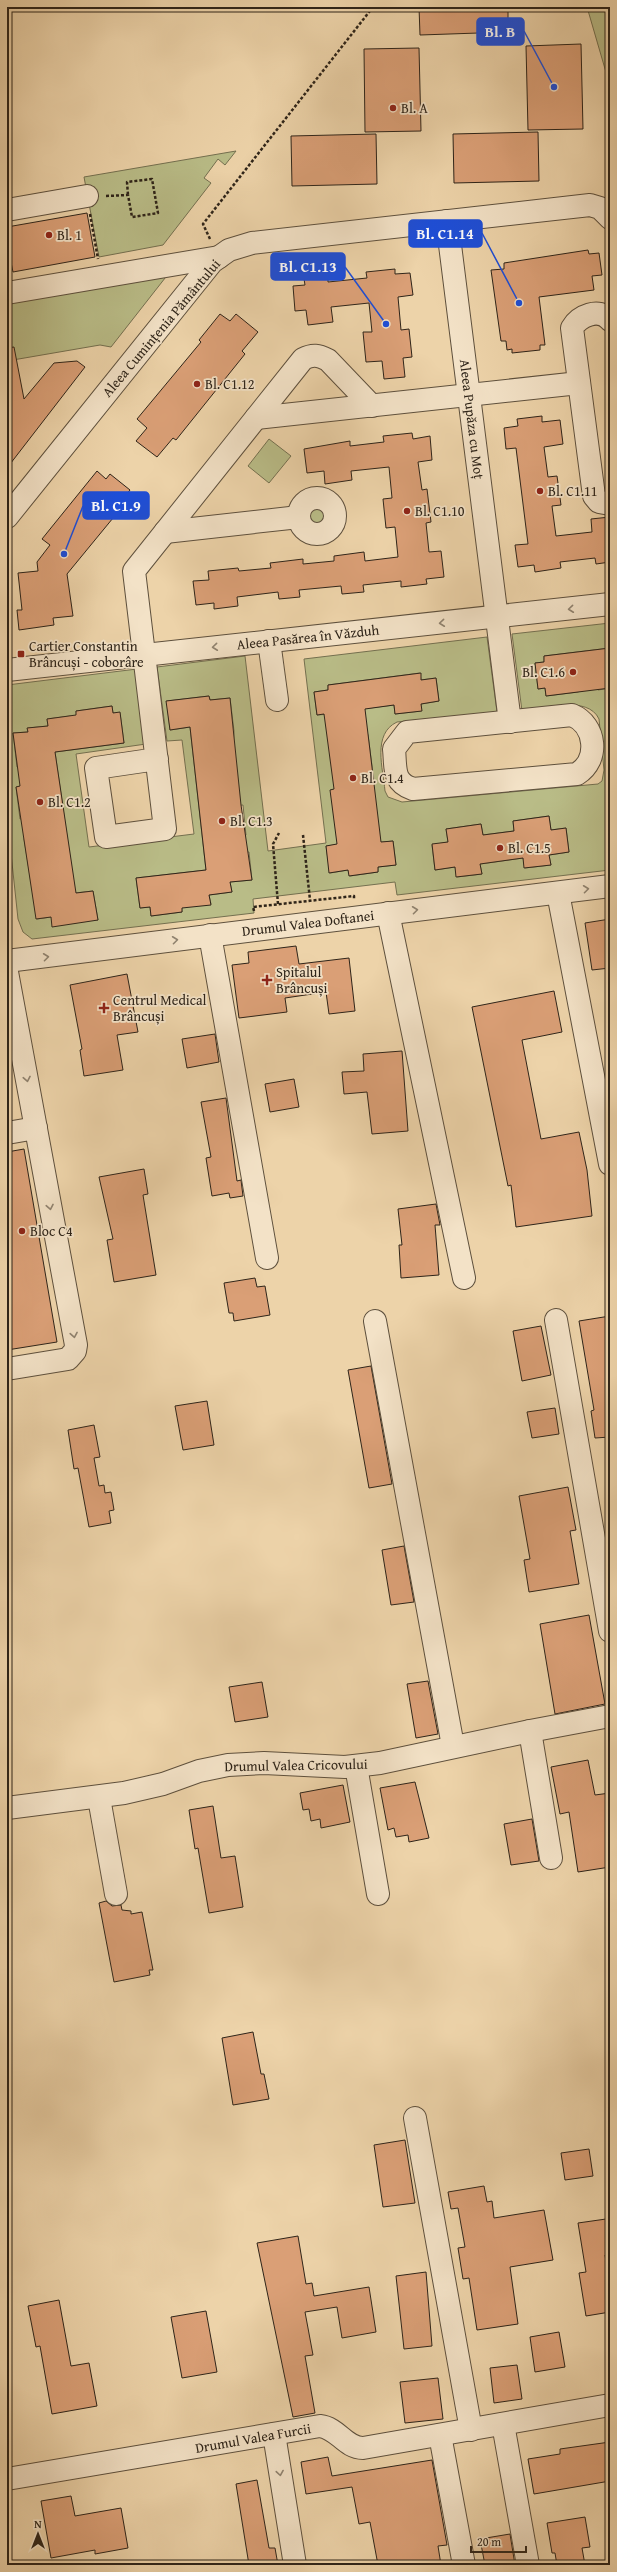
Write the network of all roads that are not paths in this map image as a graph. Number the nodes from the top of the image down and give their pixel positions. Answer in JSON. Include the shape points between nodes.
{"nodes":[{"id":1,"x":87,"y":196,"type":"road end"},
{"id":2,"x":7,"y":210,"type":"edge"},
{"id":3,"x":607,"y":214,"type":"edge"},
{"id":4,"x":447,"y":221,"type":"junction"},
{"id":5,"x":219,"y":257,"type":"junction"},
{"id":6,"x":7,"y":293,"type":"edge"},
{"id":7,"x":610,"y":320,"type":"edge"},
{"id":8,"x":579,"y":383,"type":"junction"},
{"id":9,"x":469,"y":396,"type":"junction"},
{"id":10,"x":372,"y":406,"type":"junction"},
{"id":11,"x":256,"y":418,"type":"junction"},
{"id":12,"x":610,"y":504,"type":"edge"},
{"id":13,"x":7,"y":517,"type":"edge"},
{"id":14,"x":299,"y":517,"type":"dead end"},
{"id":15,"x":165,"y":532,"type":"junction"},
{"id":16,"x":610,"y":604,"type":"edge"},
{"id":17,"x":498,"y":617,"type":"junction"},
{"id":18,"x":269,"y":641,"type":"junction"},
{"id":19,"x":145,"y":655,"type":"junction"},
{"id":20,"x":7,"y":670,"type":"edge"},
{"id":21,"x":277,"y":700,"type":"dead end"},
{"id":22,"x":510,"y":722,"type":"junction"},
{"id":23,"x":157,"y":760,"type":"dead end"},
{"id":24,"x":610,"y":886,"type":"edge"},
{"id":25,"x":558,"y":893,"type":"junction"},
{"id":26,"x":388,"y":913,"type":"junction"},
{"id":27,"x":210,"y":935,"type":"junction"},
{"id":28,"x":7,"y":961,"type":"edge"},
{"id":29,"x":7,"y":972,"type":"edge"},
{"id":30,"x":14,"y":1051,"type":"edge"},
{"id":31,"x":36,"y":1128,"type":"junction"},
{"id":32,"x":7,"y":1133,"type":"edge"},
{"id":33,"x":610,"y":1164,"type":"edge"},
{"id":34,"x":267,"y":1258,"type":"dead end"},
{"id":35,"x":464,"y":1278,"type":"dead end"},
{"id":36,"x":556,"y":1320,"type":"dead end"},
{"id":37,"x":375,"y":1321,"type":"dead end"},
{"id":38,"x":7,"y":1369,"type":"edge"},
{"id":39,"x":610,"y":1631,"type":"edge"},
{"id":40,"x":610,"y":1716,"type":"edge"},
{"id":41,"x":530,"y":1731,"type":"junction"},
{"id":42,"x":453,"y":1746,"type":"junction"},
{"id":43,"x":356,"y":1766,"type":"junction"},
{"id":44,"x":99,"y":1798,"type":"junction"},
{"id":45,"x":7,"y":1808,"type":"edge"},
{"id":46,"x":551,"y":1858,"type":"dead end"},
{"id":47,"x":116,"y":1894,"type":"dead end"},
{"id":48,"x":378,"y":1894,"type":"dead end"},
{"id":49,"x":415,"y":2118,"type":"dead end"},
{"id":50,"x":610,"y":2406,"type":"edge"},
{"id":51,"x":503,"y":2424,"type":"junction"},
{"id":52,"x":471,"y":2430,"type":"junction"},
{"id":53,"x":274,"y":2434,"type":"junction"},
{"id":54,"x":440,"y":2435,"type":"junction"},
{"id":55,"x":7,"y":2479,"type":"edge"},
{"id":56,"x":295,"y":2565,"type":"edge"},
{"id":57,"x":464,"y":2565,"type":"edge"},
{"id":58,"x":528,"y":2565,"type":"edge"}],
"edges":[{"from":1,"to":2,"type":"street"},
{"from":3,"to":4,"type":"street","name":"Aleea Cumințenia Pământului","via":[[590,205]]},
{"from":4,"to":5,"type":"street","name":"Aleea Cumințenia Pământului","via":[[252,242]]},
{"from":4,"to":9,"type":"street","name":"Aleea Pupăza cu Moț"},
{"from":5,"to":6,"type":"street"},
{"from":5,"to":13,"type":"street","name":"Aleea Cumințenia Pământului","via":[[212,262]]},
{"from":7,"to":8,"type":"street","via":[[598,314],[586,315],[576,321],[572,328]]},
{"from":8,"to":9,"type":"street"},
{"from":8,"to":12,"type":"street","via":[[594,496],[599,502]]},
{"from":9,"to":10,"type":"street"},
{"from":9,"to":17,"type":"street","name":"Aleea Pupăza cu Moț"},
{"from":10,"to":11,"type":"street"},
{"from":10,"to":11,"type":"street","via":[[328,360],[319,355],[310,355],[303,359]]},
{"from":11,"to":15,"type":"street"},
{"from":14,"to":15,"type":"street"},
{"from":15,"to":19,"type":"street","via":[[134,571]]},
{"from":16,"to":17,"type":"street","name":"Aleea Pasărea în Văzduh","one_way":true},
{"from":17,"to":18,"type":"street","name":"Aleea Pasărea în Văzduh","one_way":true},
{"from":17,"to":22,"type":"street","name":"Aleea Pupăza cu Moț"},
{"from":18,"to":19,"type":"street","name":"Aleea Pasărea în Văzduh","one_way":true},
{"from":18,"to":21,"type":"street"},
{"from":19,"to":20,"type":"street","name":"Aleea Pasărea în Văzduh"},
{"from":19,"to":23,"type":"street"},
{"from":22,"to":22,"type":"street","via":[[407,732],[394,749],[397,779],[404,786],[413,789],[577,774],[586,768],[592,758],[589,729],[582,719],[572,715]]},
{"from":25,"to":24,"type":"street","name":"Drumul Valea Doftanei","one_way":true},
{"from":26,"to":25,"type":"street","name":"Drumul Valea Doftanei","one_way":true},
{"from":25,"to":33,"type":"street"},
{"from":26,"to":27,"type":"street","name":"Drumul Valea Doftanei"},
{"from":26,"to":35,"type":"street"},
{"from":28,"to":27,"type":"street","name":"Drumul Valea Doftanei","one_way":true},
{"from":27,"to":34,"type":"street"},
{"from":29,"to":30,"type":"street"},
{"from":30,"to":31,"type":"street","one_way":true},
{"from":31,"to":32,"type":"street"},
{"from":31,"to":38,"type":"street","one_way":true,"via":[[76,1346],[68,1359]]},
{"from":36,"to":39,"type":"street"},
{"from":37,"to":42,"type":"street"},
{"from":40,"to":41,"type":"street","name":"Drumul Valea Cricovului"},
{"from":41,"to":42,"type":"street","name":"Drumul Valea Cricovului"},
{"from":41,"to":46,"type":"street"},
{"from":42,"to":43,"type":"street","name":"Drumul Valea Cricovului"},
{"from":43,"to":44,"type":"street","name":"Drumul Valea Cricovului","via":[[264,1763],[228,1765]]},
{"from":43,"to":48,"type":"street"},
{"from":44,"to":45,"type":"street","name":"Drumul Valea Cricovului"},
{"from":44,"to":47,"type":"street"},
{"from":49,"to":52,"type":"street"},
{"from":50,"to":51,"type":"street","name":"Drumul Valea Furcii"},
{"from":51,"to":52,"type":"street","name":"Drumul Valea Furcii"},
{"from":51,"to":58,"type":"street"},
{"from":52,"to":54,"type":"street","name":"Drumul Valea Furcii"},
{"from":53,"to":54,"type":"street","name":"Drumul Valea Furcii","via":[[324,2426],[358,2448]]},
{"from":53,"to":55,"type":"street","name":"Drumul Valea Furcii"},
{"from":53,"to":56,"type":"street","one_way":true},
{"from":54,"to":57,"type":"street"}]}
